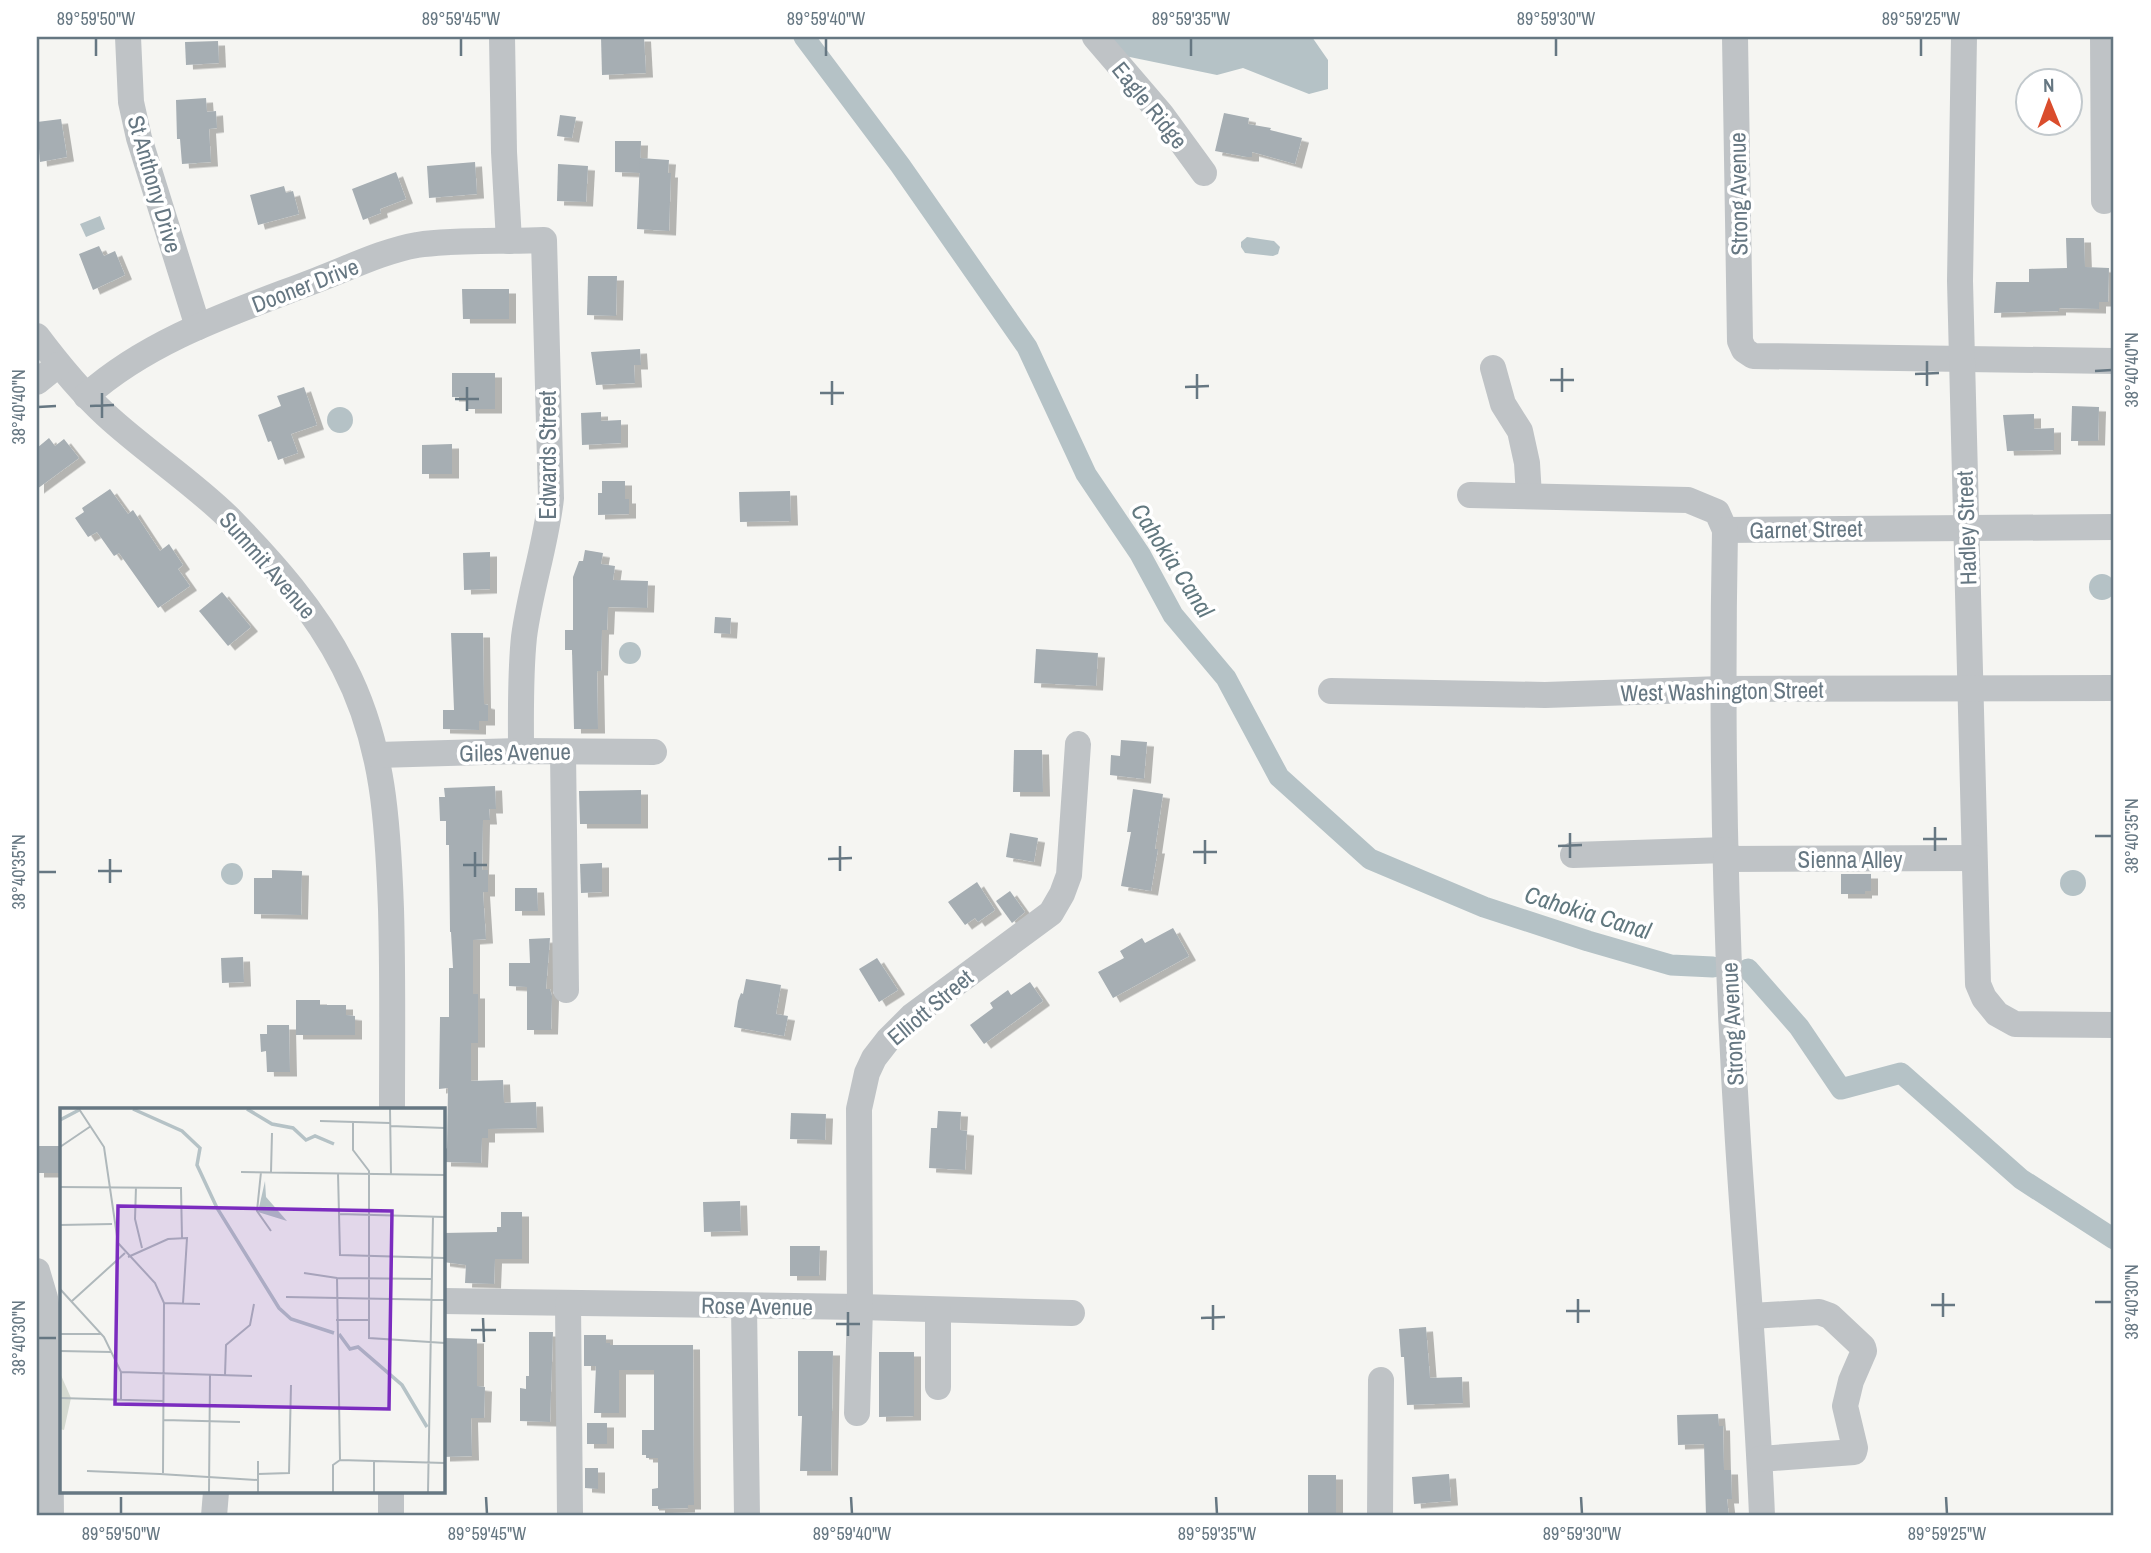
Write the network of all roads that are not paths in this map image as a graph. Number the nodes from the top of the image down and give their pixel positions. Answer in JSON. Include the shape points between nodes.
{"nodes":[{"id":1,"x":128,"y":37,"type":"edge"},
{"id":2,"x":502,"y":37,"type":"edge"},
{"id":3,"x":1095,"y":37,"type":"edge"},
{"id":4,"x":1735,"y":37,"type":"edge"},
{"id":5,"x":1964,"y":37,"type":"edge"},
{"id":6,"x":2103,"y":37,"type":"edge"},
{"id":7,"x":1204,"y":173,"type":"dead end"},
{"id":8,"x":2104,"y":201,"type":"dead end"},
{"id":9,"x":544,"y":240,"type":"joint"},
{"id":10,"x":509,"y":242,"type":"junction"},
{"id":11,"x":198,"y":327,"type":"junction"},
{"id":12,"x":37,"y":336,"type":"edge"},
{"id":13,"x":1961,"y":359,"type":"junction"},
{"id":14,"x":2114,"y":361,"type":"edge"},
{"id":15,"x":58,"y":365,"type":"junction"},
{"id":16,"x":1493,"y":369,"type":"dead end"},
{"id":17,"x":37,"y":382,"type":"edge"},
{"id":18,"x":86,"y":396,"type":"junction"},
{"id":19,"x":1470,"y":495,"type":"dead end"},
{"id":20,"x":1529,"y":496,"type":"junction"},
{"id":21,"x":1966,"y":527,"type":"junction"},
{"id":22,"x":2114,"y":527,"type":"edge"},
{"id":23,"x":1726,"y":530,"type":"junction"},
{"id":24,"x":2114,"y":688,"type":"edge"},
{"id":25,"x":1722,"y":689,"type":"junction"},
{"id":26,"x":1971,"y":689,"type":"junction"},
{"id":27,"x":1331,"y":691,"type":"dead end"},
{"id":28,"x":1078,"y":744,"type":"dead end"},
{"id":29,"x":521,"y":751,"type":"junction"},
{"id":30,"x":563,"y":751,"type":"junction"},
{"id":31,"x":654,"y":752,"type":"dead end"},
{"id":32,"x":377,"y":755,"type":"junction"},
{"id":33,"x":1573,"y":855,"type":"dead end"},
{"id":34,"x":1726,"y":855,"type":"junction"},
{"id":35,"x":1974,"y":858,"type":"junction"},
{"id":36,"x":566,"y":990,"type":"dead end"},
{"id":37,"x":2114,"y":1026,"type":"edge"},
{"id":38,"x":392,"y":1108,"type":"edge"},
{"id":39,"x":37,"y":1270,"type":"edge"},
{"id":40,"x":53,"y":1298,"type":"edge"},
{"id":41,"x":444,"y":1301,"type":"edge"},
{"id":42,"x":568,"y":1303,"type":"junction"},
{"id":43,"x":744,"y":1306,"type":"junction"},
{"id":44,"x":860,"y":1307,"type":"junction"},
{"id":45,"x":938,"y":1310,"type":"junction"},
{"id":46,"x":1072,"y":1313,"type":"dead end"},
{"id":47,"x":1751,"y":1316,"type":"junction"},
{"id":48,"x":1381,"y":1380,"type":"dead end"},
{"id":49,"x":938,"y":1387,"type":"dead end"},
{"id":50,"x":857,"y":1413,"type":"dead end"},
{"id":51,"x":1760,"y":1459,"type":"junction"},
{"id":52,"x":216,"y":1494,"type":"edge"},
{"id":53,"x":391,"y":1494,"type":"edge"},
{"id":54,"x":51,"y":1516,"type":"edge"},
{"id":55,"x":214,"y":1516,"type":"edge"},
{"id":56,"x":391,"y":1516,"type":"edge"},
{"id":57,"x":570,"y":1516,"type":"edge"},
{"id":58,"x":747,"y":1516,"type":"edge"},
{"id":59,"x":1380,"y":1516,"type":"edge"},
{"id":60,"x":1762,"y":1516,"type":"edge"}],
"edges":[{"from":1,"to":11,"type":"street","name":"St Anthony Drive","via":[[131,102],[139,138]]},
{"from":2,"to":10,"type":"street"},
{"from":3,"to":7,"type":"street","name":"Eagle Ridge"},
{"from":4,"to":13,"type":"street","name":"Strong Avenue","via":[[1740,341],[1744,350],[1753,356]]},
{"from":5,"to":13,"type":"street","name":"Hadley Street"},
{"from":6,"to":8,"type":"street"},
{"from":9,"to":10,"type":"street","name":"Dooner Drive"},
{"from":9,"to":29,"type":"street","name":"Edwards Street","via":[[551,498],[524,635]]},
{"from":10,"to":11,"type":"street","name":"Dooner Drive","via":[[463,241],[400,249]]},
{"from":11,"to":18,"type":"street","name":"Dooner Drive","via":[[126,365]]},
{"from":12,"to":15,"type":"street","name":"Summit Avenue"},
{"from":13,"to":14,"type":"street"},
{"from":13,"to":21,"type":"street","name":"Hadley Street"},
{"from":15,"to":17,"type":"street"},
{"from":15,"to":18,"type":"street","name":"Summit Avenue"},
{"from":16,"to":20,"type":"street","via":[[1503,404],[1520,431]]},
{"from":18,"to":32,"type":"street","name":"Summit Avenue","via":[[211,500],[300,597],[345,668]]},
{"from":19,"to":20,"type":"street","name":"Garnet Street"},
{"from":20,"to":23,"type":"street","name":"Garnet Street","via":[[1688,500],[1717,512]]},
{"from":21,"to":22,"type":"street","name":"Garnet Street"},
{"from":21,"to":23,"type":"street","name":"Garnet Street"},
{"from":21,"to":26,"type":"street","name":"Hadley Street"},
{"from":23,"to":25,"type":"street","name":"Strong Avenue"},
{"from":24,"to":26,"type":"street","name":"West Washington Street"},
{"from":25,"to":26,"type":"street","name":"West Washington Street"},
{"from":25,"to":27,"type":"street","name":"West Washington Street","via":[[1545,695]]},
{"from":25,"to":34,"type":"street","name":"Strong Avenue"},
{"from":26,"to":35,"type":"street","name":"Hadley Street"},
{"from":28,"to":44,"type":"street","name":"Elliott Street","via":[[1069,875],[1051,913],[912,1016],[888,1040],[867,1073],[859,1110]]},
{"from":29,"to":30,"type":"street","name":"Giles Avenue"},
{"from":29,"to":32,"type":"street","name":"Giles Avenue"},
{"from":30,"to":31,"type":"street","name":"Giles Avenue"},
{"from":30,"to":36,"type":"street"},
{"from":32,"to":38,"type":"street","name":"Summit Avenue","via":[[388,830]]},
{"from":33,"to":34,"type":"street","name":"Sienna Alley"},
{"from":34,"to":35,"type":"street","name":"Sienna Alley"},
{"from":34,"to":47,"type":"street","name":"Strong Avenue"},
{"from":35,"to":37,"type":"street","name":"Hadley Street","via":[[1978,984],[1997,1014],[2015,1024]]},
{"from":39,"to":40,"type":"street"},
{"from":40,"to":54,"type":"street","via":[[49,1321]]},
{"from":41,"to":42,"type":"street","name":"Rose Avenue"},
{"from":42,"to":43,"type":"street","name":"Rose Avenue"},
{"from":42,"to":57,"type":"street"},
{"from":43,"to":44,"type":"street","name":"Rose Avenue"},
{"from":43,"to":58,"type":"street"},
{"from":44,"to":45,"type":"street","name":"Rose Avenue"},
{"from":44,"to":50,"type":"street","name":"Elliott Street"},
{"from":45,"to":46,"type":"street","name":"Rose Avenue"},
{"from":45,"to":49,"type":"street"},
{"from":47,"to":51,"type":"street","name":"Strong Avenue"},
{"from":47,"to":51,"type":"street","via":[[1819,1312],[1864,1351],[1845,1406],[1854,1451]]},
{"from":48,"to":59,"type":"street"},
{"from":51,"to":60,"type":"street","name":"Strong Avenue"},
{"from":52,"to":55,"type":"street"},
{"from":53,"to":56,"type":"street"}]}
